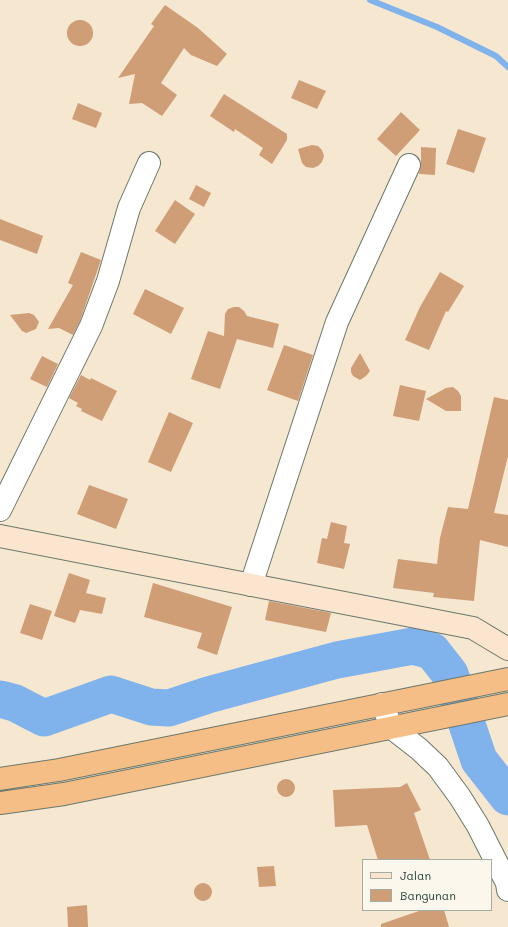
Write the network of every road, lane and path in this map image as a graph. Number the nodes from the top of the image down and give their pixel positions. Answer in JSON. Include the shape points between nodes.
{"nodes":[{"id":1,"x":149,"y":163,"type":"dead end"},
{"id":2,"x":409,"y":164,"type":"dead end"},
{"id":3,"x":0,"y":510,"type":"edge"},
{"id":4,"x":0,"y":536,"type":"edge"},
{"id":5,"x":251,"y":585,"type":"junction"},
{"id":6,"x":508,"y":649,"type":"edge"},
{"id":7,"x":508,"y":679,"type":"edge"},
{"id":8,"x":382,"y":704,"type":"junction"},
{"id":9,"x":508,"y":704,"type":"edge"},
{"id":10,"x":392,"y":728,"type":"junction"},
{"id":11,"x":0,"y":779,"type":"edge"},
{"id":12,"x":0,"y":804,"type":"edge"},
{"id":13,"x":508,"y":890,"type":"edge"}],
"edges":[{"from":1,"to":3,"type":"street","via":[[129,208],[92,326]]},
{"from":2,"to":5,"type":"street","via":[[337,322]]},
{"from":4,"to":5,"type":"street"},
{"from":5,"to":6,"type":"street","via":[[473,628]]},
{"from":7,"to":8,"type":"highway"},
{"from":8,"to":10,"type":"street"},
{"from":8,"to":11,"type":"highway","via":[[59,770]]},
{"from":9,"to":10,"type":"highway"},
{"from":10,"to":12,"type":"highway","via":[[64,794]]},
{"from":10,"to":13,"type":"street","via":[[438,767],[460,797],[478,826],[507,883]]}]}
